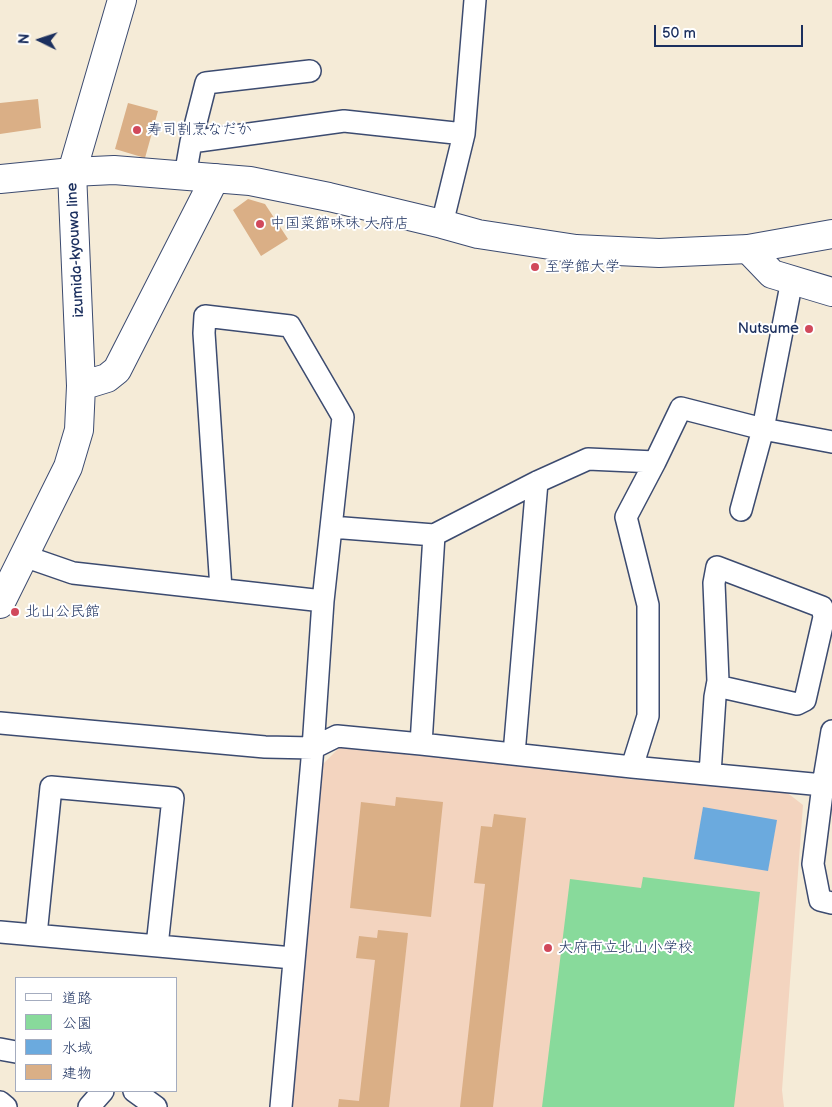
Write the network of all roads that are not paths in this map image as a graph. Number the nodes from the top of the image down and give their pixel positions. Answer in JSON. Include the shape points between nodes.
{"nodes":[{"id":1,"x":122,"y":0,"type":"edge"},
{"id":2,"x":475,"y":0,"type":"edge"},
{"id":3,"x":310,"y":71,"type":"dead end"},
{"id":4,"x":464,"y":134,"type":"junction"},
{"id":5,"x":191,"y":142,"type":"junction"},
{"id":6,"x":72,"y":172,"type":"junction"},
{"id":7,"x":185,"y":176,"type":"junction"},
{"id":8,"x":215,"y":178,"type":"junction"},
{"id":9,"x":0,"y":180,"type":"edge"},
{"id":10,"x":442,"y":224,"type":"junction"},
{"id":11,"x":832,"y":234,"type":"edge"},
{"id":12,"x":748,"y":249,"type":"junction"},
{"id":13,"x":792,"y":280,"type":"junction"},
{"id":14,"x":832,"y":292,"type":"edge"},
{"id":15,"x":81,"y":386,"type":"junction"},
{"id":16,"x":763,"y":429,"type":"junction"},
{"id":17,"x":832,"y":442,"type":"edge"},
{"id":18,"x":655,"y":462,"type":"junction"},
{"id":19,"x":537,"y":482,"type":"junction"},
{"id":20,"x":741,"y":510,"type":"dead end"},
{"id":21,"x":331,"y":527,"type":"junction"},
{"id":22,"x":434,"y":535,"type":"junction"},
{"id":23,"x":24,"y":556,"type":"junction"},
{"id":24,"x":221,"y":589,"type":"junction"},
{"id":25,"x":324,"y":600,"type":"junction"},
{"id":26,"x":0,"y":604,"type":"edge"},
{"id":27,"x":717,"y":686,"type":"junction"},
{"id":28,"x":0,"y":723,"type":"edge"},
{"id":29,"x":832,"y":731,"type":"edge"},
{"id":30,"x":421,"y":744,"type":"junction"},
{"id":31,"x":313,"y":748,"type":"junction"},
{"id":32,"x":514,"y":754,"type":"junction"},
{"id":33,"x":632,"y":767,"type":"junction"},
{"id":34,"x":710,"y":774,"type":"junction"},
{"id":35,"x":823,"y":785,"type":"junction"},
{"id":36,"x":832,"y":903,"type":"edge"},
{"id":37,"x":0,"y":932,"type":"edge"},
{"id":38,"x":36,"y":935,"type":"junction"},
{"id":39,"x":157,"y":946,"type":"junction"},
{"id":40,"x":294,"y":958,"type":"junction"},
{"id":41,"x":0,"y":1049,"type":"edge"},
{"id":42,"x":15,"y":1052,"type":"edge"},
{"id":43,"x":102,"y":1092,"type":"edge"},
{"id":44,"x":135,"y":1092,"type":"edge"},
{"id":45,"x":0,"y":1102,"type":"edge"},
{"id":46,"x":6,"y":1107,"type":"edge"},
{"id":47,"x":89,"y":1107,"type":"edge"},
{"id":48,"x":156,"y":1107,"type":"edge"},
{"id":49,"x":281,"y":1107,"type":"edge"}],
"edges":[{"from":1,"to":6,"type":"main road","name":"izumida-kyouwa line"},
{"from":2,"to":4,"type":"street"},
{"from":3,"to":5,"type":"street","via":[[206,83]]},
{"from":4,"to":5,"type":"street","via":[[344,121]]},
{"from":4,"to":10,"type":"street"},
{"from":5,"to":7,"type":"street"},
{"from":6,"to":7,"type":"main road","via":[[114,170]]},
{"from":6,"to":9,"type":"main road"},
{"from":6,"to":15,"type":"main road","name":"izumida-kyouwa line"},
{"from":7,"to":8,"type":"main road"},
{"from":8,"to":10,"type":"main road","via":[[250,181],[320,195]]},
{"from":8,"to":15,"type":"main road","via":[[118,370],[107,378]]},
{"from":10,"to":12,"type":"main road","via":[[478,234],[576,249],[659,253]]},
{"from":11,"to":12,"type":"main road"},
{"from":12,"to":13,"type":"main road","via":[[772,274]]},
{"from":13,"to":14,"type":"main road"},
{"from":13,"to":16,"type":"street"},
{"from":15,"to":23,"type":"main road","name":"izumida-kyouwa line","via":[[79,430],[68,467]]},
{"from":16,"to":17,"type":"street"},
{"from":16,"to":18,"type":"street","via":[[681,408]]},
{"from":16,"to":20,"type":"street"},
{"from":18,"to":19,"type":"street","via":[[588,459]]},
{"from":18,"to":33,"type":"street","via":[[626,516],[648,605],[648,716]]},
{"from":19,"to":22,"type":"street"},
{"from":19,"to":32,"type":"street"},
{"from":21,"to":22,"type":"street"},
{"from":21,"to":24,"type":"street","via":[[343,417],[290,326],[205,316]]},
{"from":21,"to":25,"type":"street"},
{"from":22,"to":30,"type":"street"},
{"from":23,"to":24,"type":"street","via":[[73,573]]},
{"from":23,"to":26,"type":"main road","name":"izumida-kyouwa line"},
{"from":24,"to":25,"type":"street"},
{"from":25,"to":31,"type":"street"},
{"from":27,"to":27,"type":"street","via":[[714,583],[717,567],[822,607],[824,618],[805,700],[797,704]]},
{"from":27,"to":34,"type":"street"},
{"from":28,"to":31,"type":"street","via":[[265,747]]},
{"from":29,"to":35,"type":"street"},
{"from":30,"to":31,"type":"street","via":[[336,736]]},
{"from":30,"to":32,"type":"street"},
{"from":31,"to":40,"type":"street"},
{"from":32,"to":33,"type":"street"},
{"from":33,"to":34,"type":"street"},
{"from":34,"to":35,"type":"street"},
{"from":35,"to":36,"type":"street","via":[[813,864],[820,900]]},
{"from":37,"to":38,"type":"street"},
{"from":38,"to":39,"type":"street"},
{"from":38,"to":39,"type":"street","via":[[51,787],[164,797],[173,798]]},
{"from":39,"to":40,"type":"street"},
{"from":40,"to":49,"type":"street"},
{"from":41,"to":42,"type":"street"},
{"from":43,"to":47,"type":"street"},
{"from":44,"to":48,"type":"street"},
{"from":45,"to":46,"type":"street"}]}
